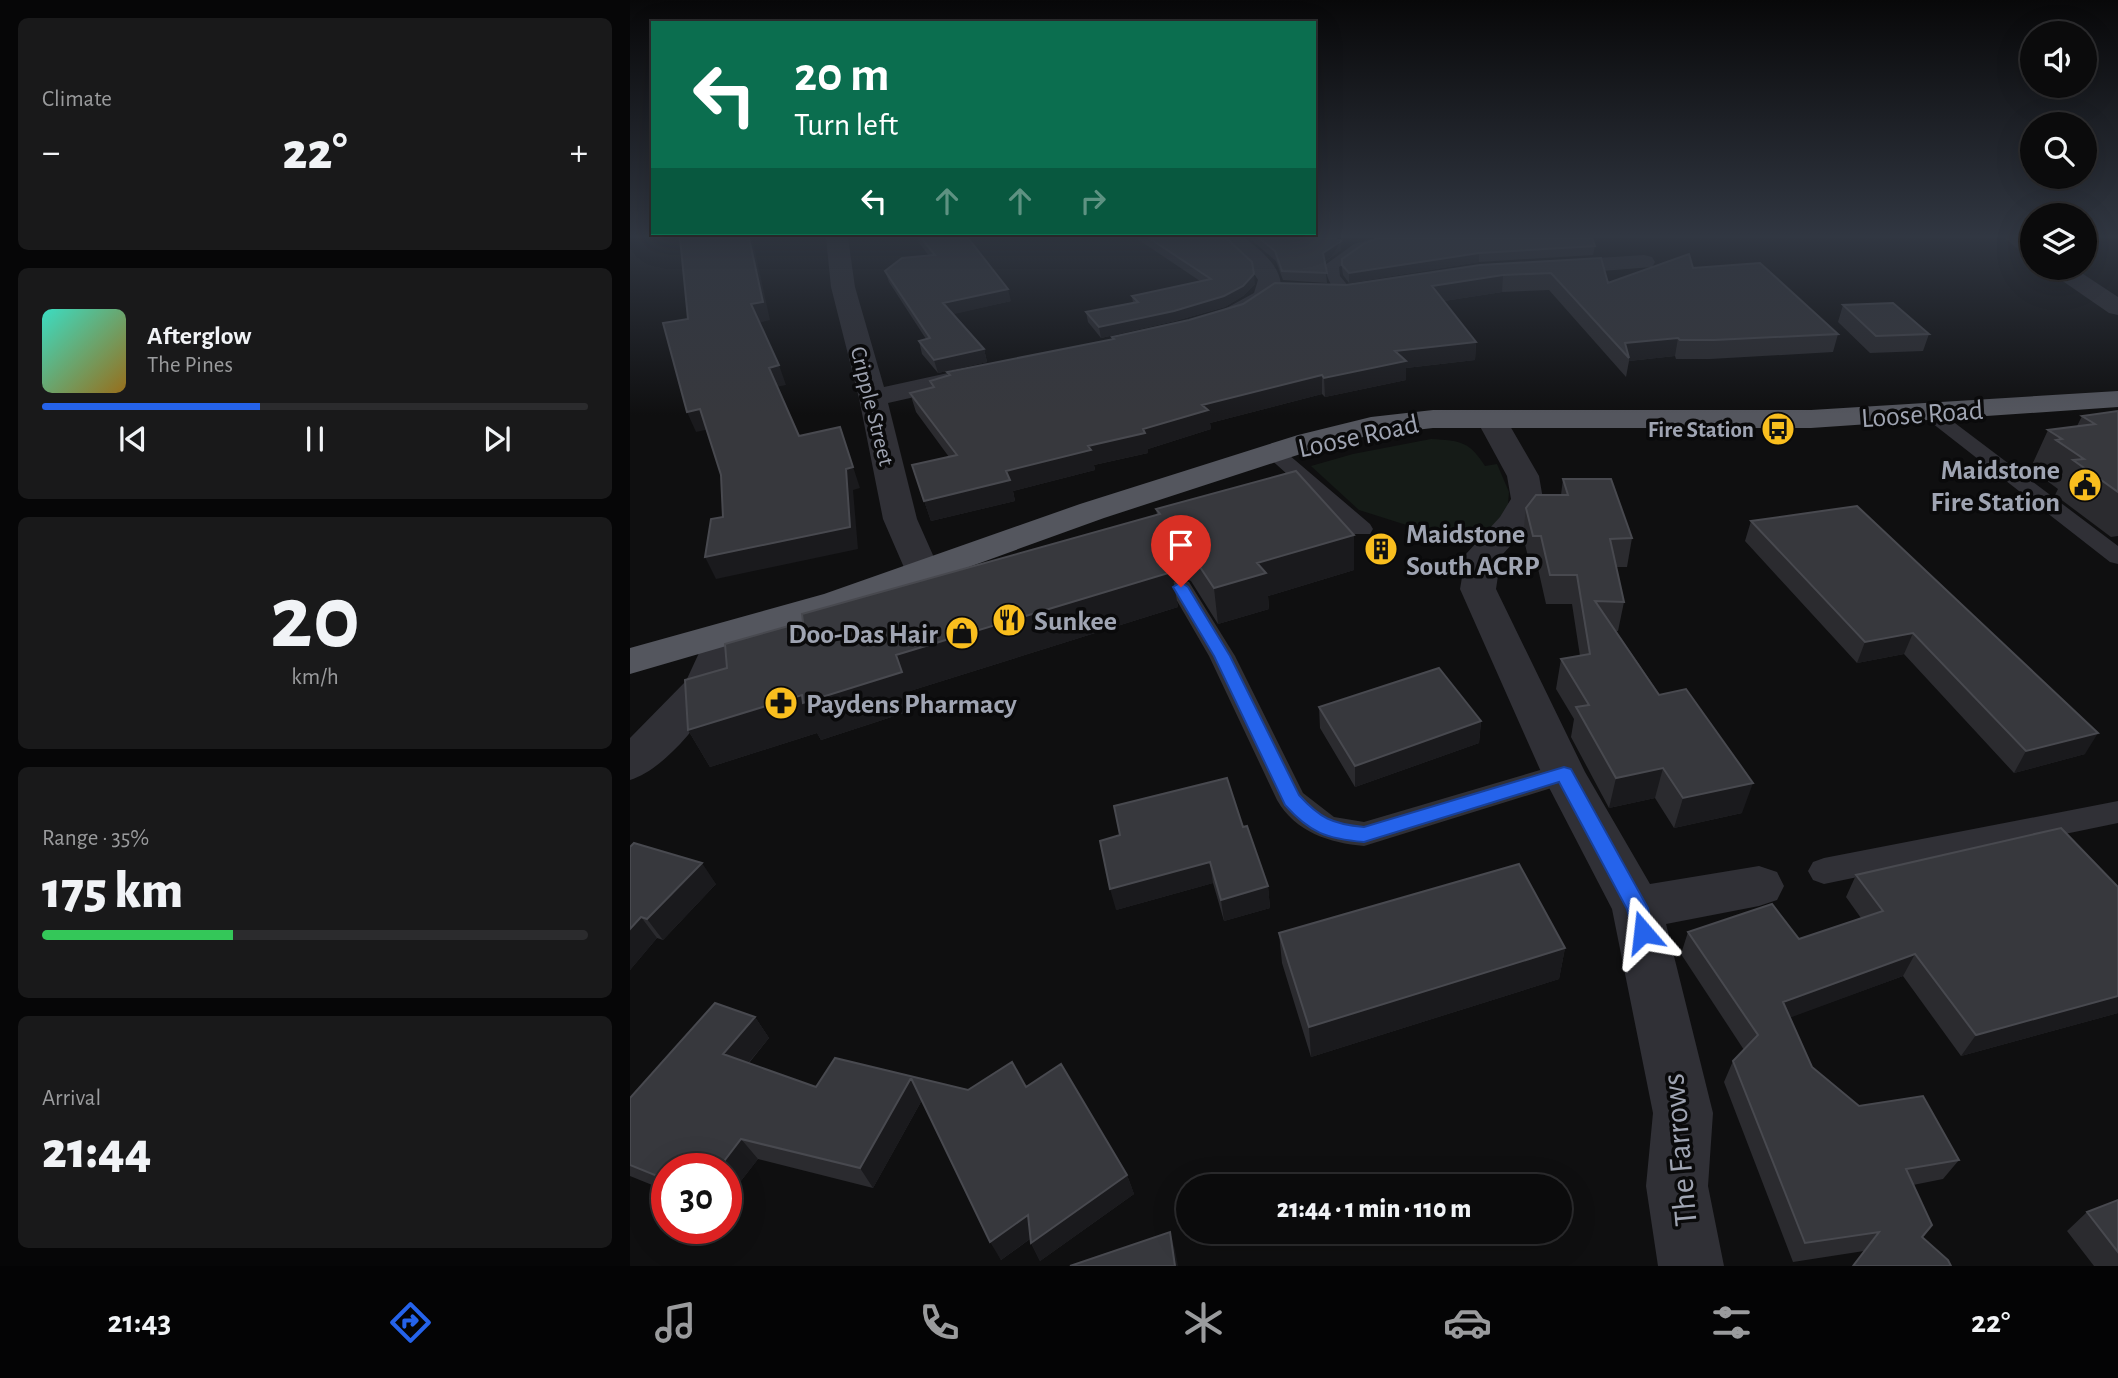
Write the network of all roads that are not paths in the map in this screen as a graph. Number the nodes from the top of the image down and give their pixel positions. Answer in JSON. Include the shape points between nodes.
{"nodes":[{"id":1,"x":845,"y":297,"type":"edge"},
{"id":2,"x":1269,"y":297,"type":"edge"},
{"id":3,"x":2101,"y":297,"type":"edge"},
{"id":4,"x":2118,"y":309,"type":"edge"},
{"id":5,"x":1208,"y":324,"type":"edge"},
{"id":6,"x":999,"y":369,"type":"edge"},
{"id":7,"x":873,"y":398,"type":"junction"},
{"id":8,"x":2118,"y":399,"type":"edge"},
{"id":9,"x":1928,"y":412,"type":"junction"},
{"id":10,"x":1491,"y":419,"type":"junction"},
{"id":11,"x":1276,"y":453,"type":"junction"},
{"id":12,"x":1362,"y":529,"type":"dead end"},
{"id":13,"x":2118,"y":557,"type":"edge"},
{"id":14,"x":922,"y":571,"type":"junction"},
{"id":15,"x":1181,"y":587,"type":"dead end"},
{"id":16,"x":725,"y":636,"type":"junction"},
{"id":17,"x":630,"y":662,"type":"edge"},
{"id":18,"x":630,"y":764,"type":"edge"},
{"id":19,"x":1564,"y":774,"type":"junction"},
{"id":20,"x":2118,"y":812,"type":"edge"},
{"id":21,"x":1824,"y":871,"type":"dead end"},
{"id":22,"x":1759,"y":886,"type":"dead end"},
{"id":23,"x":1637,"y":908,"type":"junction"},
{"id":24,"x":1691,"y":1266,"type":"edge"}],
"edges":[{"from":1,"to":7,"type":"street","name":"Cripple Street"},
{"from":2,"to":5,"type":"street"},
{"from":3,"to":4,"type":"street"},
{"from":6,"to":7,"type":"street"},
{"from":7,"to":14,"type":"street","name":"Cripple Street","via":[[903,530]]},
{"from":8,"to":9,"type":"highway","name":"Loose Road"},
{"from":9,"to":10,"type":"highway","name":"Loose Road","via":[[1811,419]]},
{"from":9,"to":13,"type":"lane"},
{"from":10,"to":11,"type":"highway","name":"Loose Road","via":[[1371,426]]},
{"from":10,"to":19,"type":"street","name":"The Farrows","via":[[1523,476],[1527,499],[1514,522],[1484,554],[1478,589]]},
{"from":11,"to":12,"type":"lane"},
{"from":11,"to":14,"type":"highway","name":"Loose Road"},
{"from":14,"to":16,"type":"highway","name":"Loose Road"},
{"from":15,"to":19,"type":"lane","via":[[1222,656],[1292,800],[1309,818],[1336,832],[1364,834]]},
{"from":16,"to":17,"type":"highway","name":"Loose Road"},
{"from":16,"to":18,"type":"street","via":[[720,660],[701,691]]},
{"from":19,"to":23,"type":"street","name":"The Farrows"},
{"from":20,"to":21,"type":"lane"},
{"from":22,"to":23,"type":"street"},
{"from":23,"to":24,"type":"street","name":"The Farrows","via":[[1682,1113],[1677,1186]]}]}
